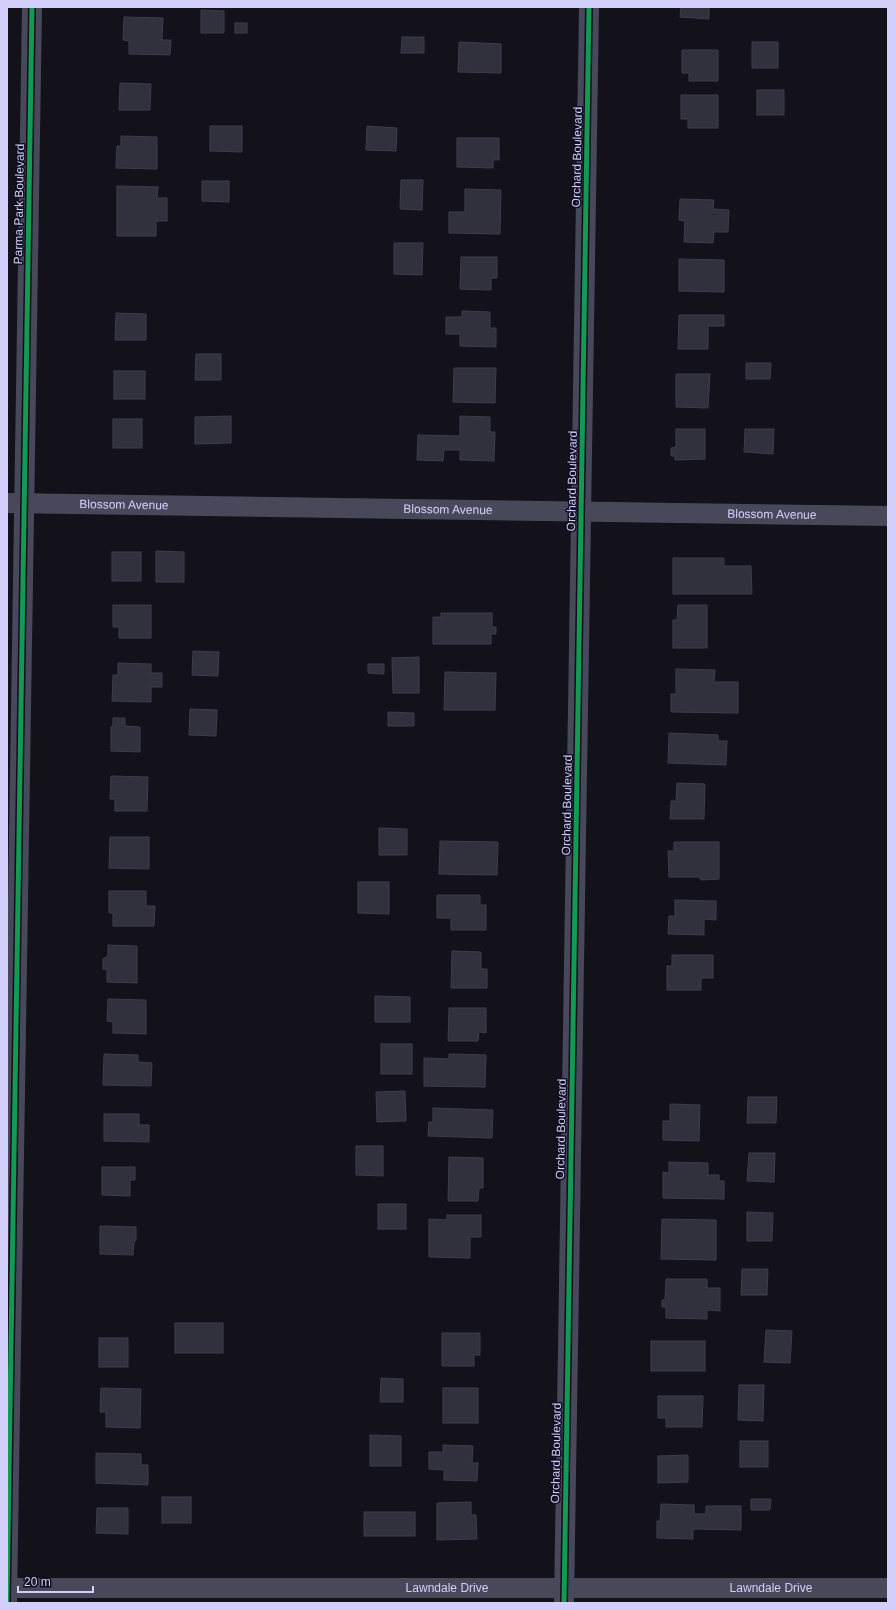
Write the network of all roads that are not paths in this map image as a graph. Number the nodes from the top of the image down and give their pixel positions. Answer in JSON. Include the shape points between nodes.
{"nodes":[{"id":1,"x":32,"y":7,"type":"edge"},
{"id":2,"x":589,"y":7,"type":"edge"},
{"id":3,"x":15,"y":503,"type":"edge"},
{"id":4,"x":581,"y":511,"type":"junction"},
{"id":5,"x":888,"y":516,"type":"edge"},
{"id":6,"x":7,"y":1588,"type":"edge"},
{"id":7,"x":888,"y":1588,"type":"edge"},
{"id":8,"x":564,"y":1596,"type":"edge"},
{"id":9,"x":7,"y":1601,"type":"edge"}],
"edges":[{"from":1,"to":3,"type":"street","name":"Parma Park Boulevard"},
{"from":2,"to":4,"type":"street","name":"Orchard Boulevard"},
{"from":3,"to":4,"type":"street","name":"Blossom Avenue"},
{"from":3,"to":6,"type":"street","name":"Parma Park Boulevard"},
{"from":4,"to":5,"type":"street","name":"Blossom Avenue"},
{"from":4,"to":8,"type":"street","name":"Orchard Boulevard"},
{"from":6,"to":8,"type":"street","name":"Lawndale Drive"},
{"from":6,"to":9,"type":"street","name":"Parma Park Boulevard"},
{"from":7,"to":8,"type":"street","name":"Lawndale Drive"}]}
